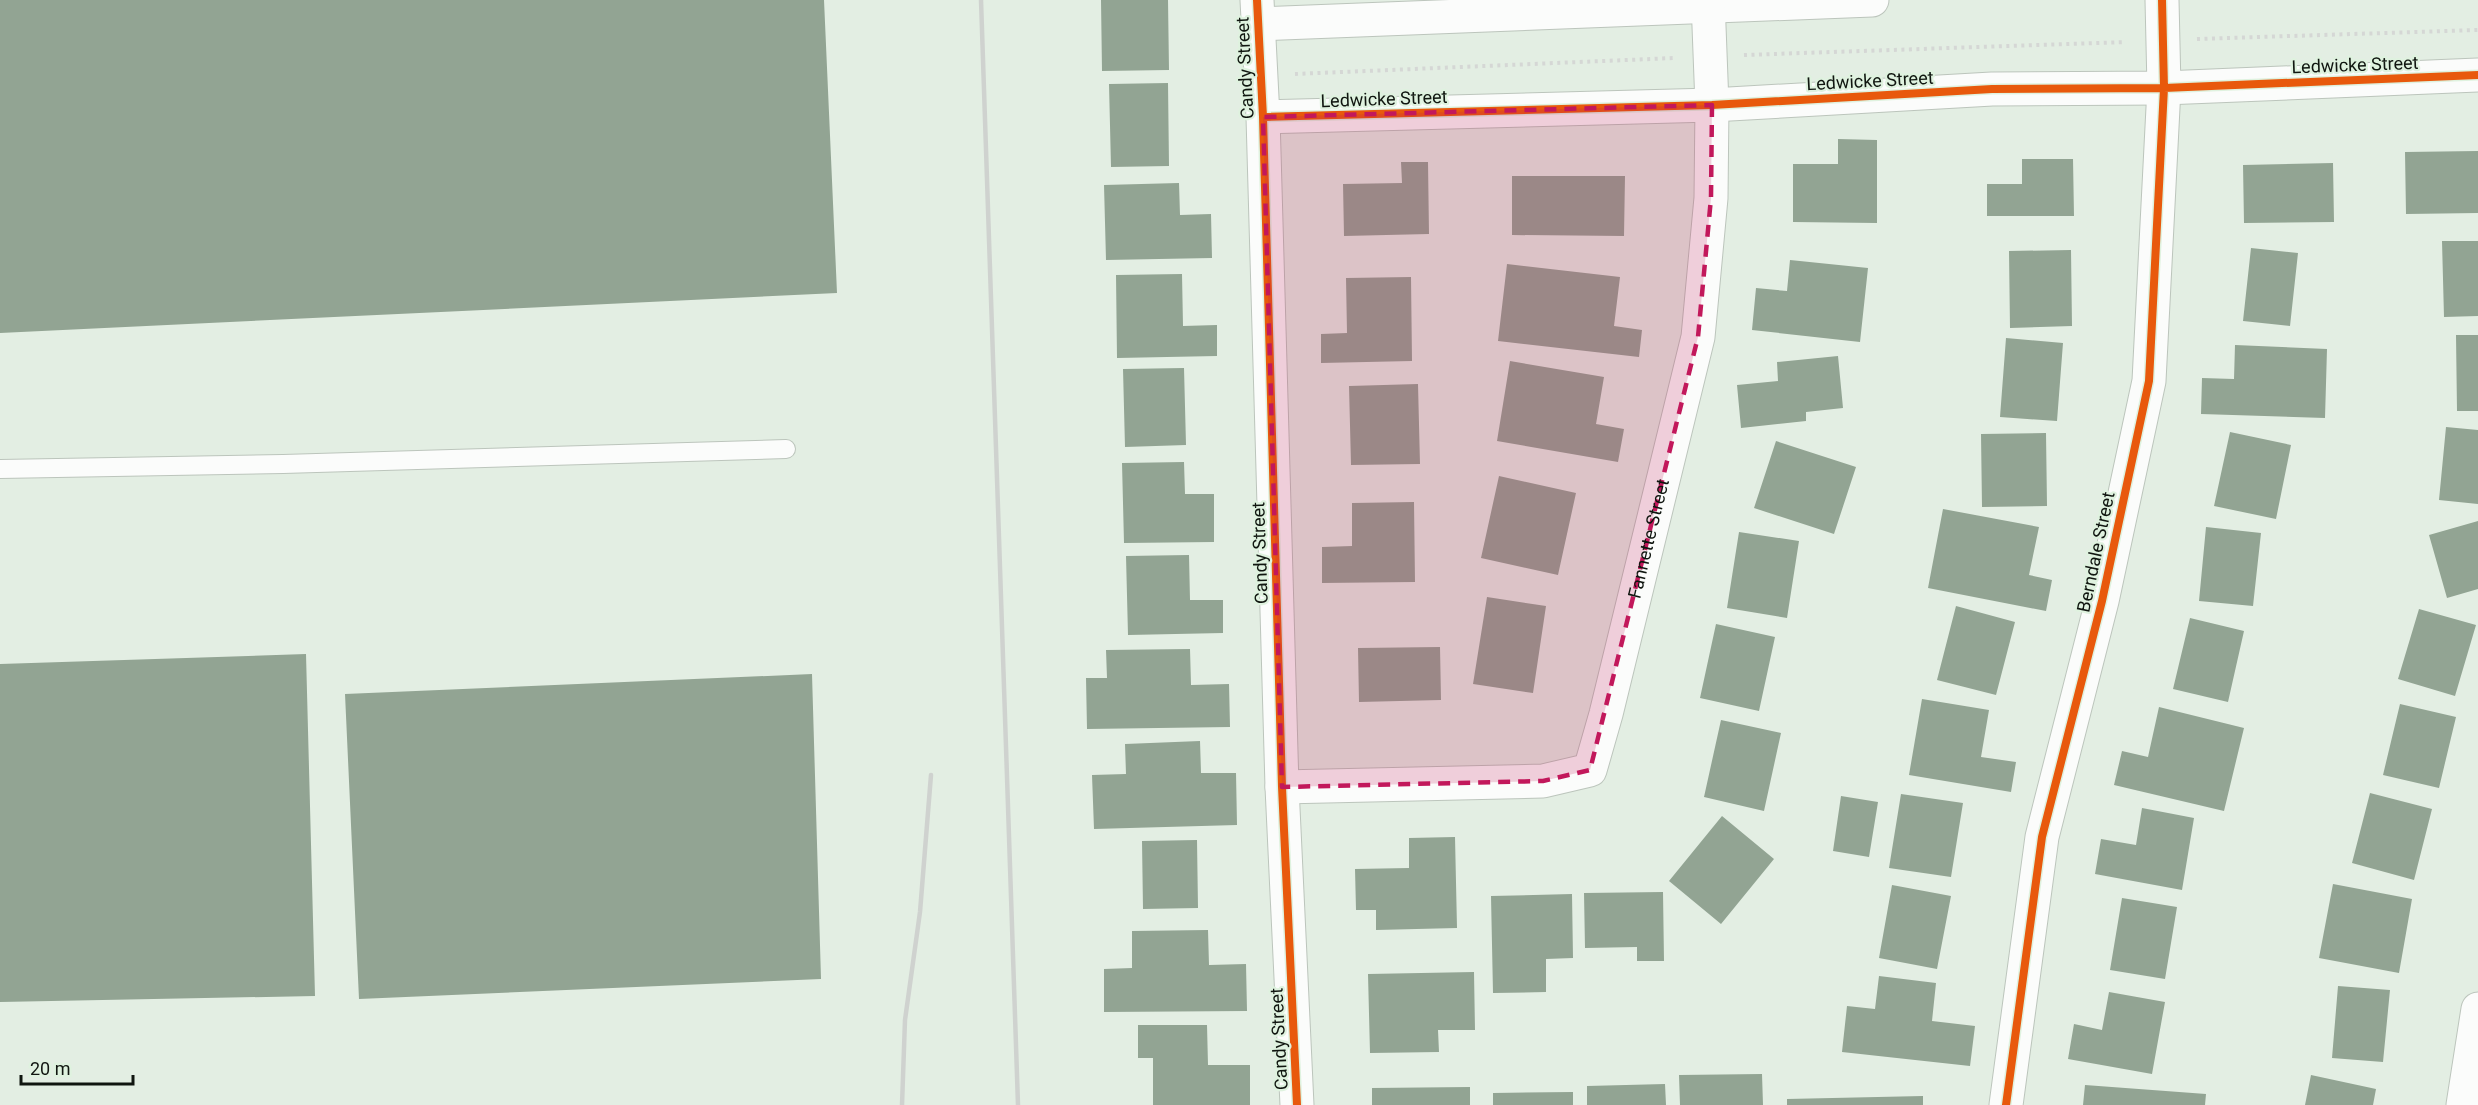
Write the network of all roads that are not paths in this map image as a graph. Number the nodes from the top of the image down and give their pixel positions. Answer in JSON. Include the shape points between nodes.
{"nodes":[{"id":1,"x":1872,"y":0,"type":"edge"},
{"id":2,"x":2162,"y":0,"type":"edge"},
{"id":3,"x":1708,"y":3,"type":"edge"},
{"id":4,"x":1258,"y":12,"type":"edge"},
{"id":5,"x":2478,"y":75,"type":"edge"},
{"id":6,"x":2164,"y":88,"type":"junction"},
{"id":7,"x":1712,"y":105,"type":"junction"},
{"id":8,"x":1263,"y":117,"type":"junction"},
{"id":9,"x":786,"y":449,"type":"dead end"},
{"id":10,"x":0,"y":469,"type":"edge"},
{"id":11,"x":1282,"y":787,"type":"junction"},
{"id":12,"x":2478,"y":1009,"type":"edge"},
{"id":13,"x":1297,"y":1105,"type":"edge"},
{"id":14,"x":2006,"y":1105,"type":"edge"},
{"id":15,"x":2463,"y":1105,"type":"edge"}],
"edges":[{"from":1,"to":3,"type":"street"},
{"from":2,"to":6,"type":"street","name":"Berndale Street"},
{"from":3,"to":4,"type":"street"},
{"from":3,"to":7,"type":"street","name":"Fannette Street"},
{"from":4,"to":8,"type":"street","name":"Candy Street"},
{"from":5,"to":6,"type":"street","name":"Ledwicke Street"},
{"from":6,"to":7,"type":"street","name":"Ledwicke Street","via":[[1992,90]]},
{"from":6,"to":14,"type":"street","name":"Berndale Street","via":[[2149,381],[2102,601],[2042,837]]},
{"from":7,"to":8,"type":"street","name":"Ledwicke Street"},
{"from":7,"to":11,"type":"street","name":"Fannette Street","via":[[1711,198],[1698,337],[1590,770],[1543,781]]},
{"from":8,"to":11,"type":"street","name":"Candy Street"},
{"from":9,"to":10,"type":"lane"},
{"from":11,"to":13,"type":"street","name":"Candy Street"},
{"from":12,"to":15,"type":"street"}]}
